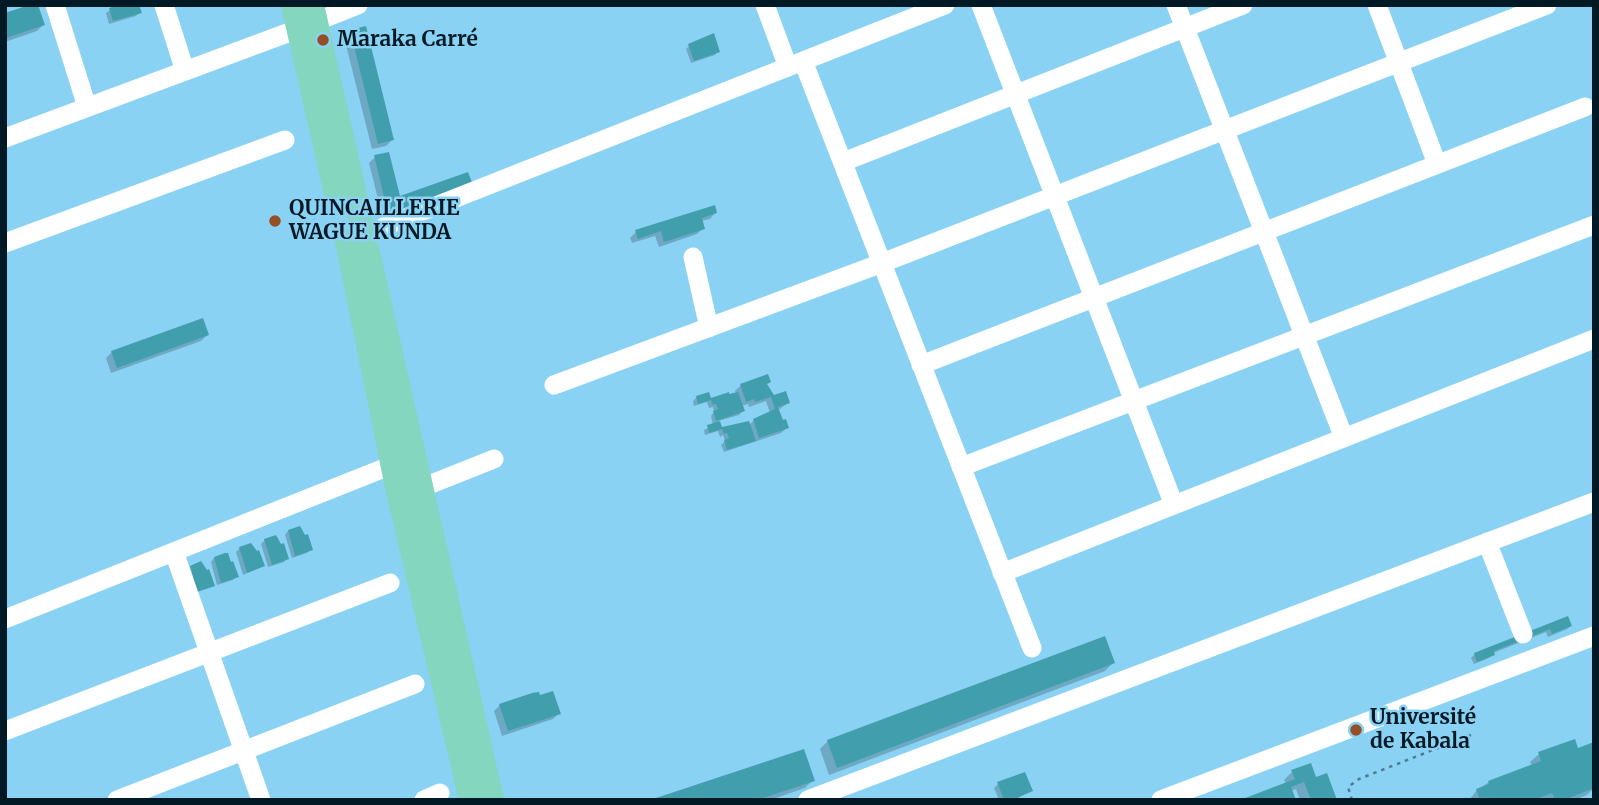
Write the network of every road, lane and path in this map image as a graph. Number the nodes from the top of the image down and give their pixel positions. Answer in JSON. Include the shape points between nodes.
{"nodes":[{"id":1,"x":55,"y":5,"type":"edge"},
{"id":2,"x":164,"y":5,"type":"edge"},
{"id":3,"x":358,"y":5,"type":"edge"},
{"id":4,"x":765,"y":5,"type":"edge"},
{"id":5,"x":944,"y":5,"type":"edge"},
{"id":6,"x":981,"y":5,"type":"edge"},
{"id":7,"x":1176,"y":5,"type":"edge"},
{"id":8,"x":1243,"y":5,"type":"edge"},
{"id":9,"x":1377,"y":5,"type":"edge"},
{"id":10,"x":1547,"y":5,"type":"edge"},
{"id":11,"x":305,"y":15,"type":"edge"},
{"id":12,"x":1185,"y":28,"type":"junction"},
{"id":13,"x":1399,"y":63,"type":"junction"},
{"id":14,"x":796,"y":64,"type":"junction"},
{"id":15,"x":185,"y":71,"type":"junction"},
{"id":16,"x":1015,"y":95,"type":"junction"},
{"id":17,"x":88,"y":107,"type":"junction"},
{"id":18,"x":1585,"y":107,"type":"dead end"},
{"id":19,"x":1224,"y":131,"type":"junction"},
{"id":20,"x":5,"y":138,"type":"edge"},
{"id":21,"x":285,"y":140,"type":"dead end"},
{"id":22,"x":843,"y":162,"type":"junction"},
{"id":23,"x":1437,"y":164,"type":"junction"},
{"id":24,"x":1054,"y":196,"type":"junction"},
{"id":25,"x":1594,"y":225,"type":"edge"},
{"id":26,"x":385,"y":226,"type":"dead end"},
{"id":27,"x":1264,"y":232,"type":"junction"},
{"id":28,"x":5,"y":243,"type":"edge"},
{"id":29,"x":693,"y":257,"type":"dead end"},
{"id":30,"x":882,"y":263,"type":"junction"},
{"id":31,"x":1094,"y":298,"type":"junction"},
{"id":32,"x":709,"y":328,"type":"junction"},
{"id":33,"x":1304,"y":336,"type":"junction"},
{"id":34,"x":1594,"y":340,"type":"edge"},
{"id":35,"x":922,"y":365,"type":"junction"},
{"id":36,"x":554,"y":385,"type":"dead end"},
{"id":37,"x":1134,"y":401,"type":"junction"},
{"id":38,"x":1344,"y":438,"type":"junction"},
{"id":39,"x":494,"y":459,"type":"dead end"},
{"id":40,"x":392,"y":465,"type":"junction"},
{"id":41,"x":961,"y":467,"type":"junction"},
{"id":42,"x":421,"y":488,"type":"junction"},
{"id":43,"x":1594,"y":502,"type":"edge"},
{"id":44,"x":1174,"y":505,"type":"junction"},
{"id":45,"x":1487,"y":542,"type":"junction"},
{"id":46,"x":174,"y":552,"type":"junction"},
{"id":47,"x":1002,"y":573,"type":"junction"},
{"id":48,"x":390,"y":583,"type":"dead end"},
{"id":49,"x":5,"y":619,"type":"edge"},
{"id":50,"x":1594,"y":636,"type":"edge"},
{"id":51,"x":1032,"y":648,"type":"dead end"},
{"id":52,"x":209,"y":652,"type":"junction"},
{"id":53,"x":1533,"y":659,"type":"junction"},
{"id":54,"x":415,"y":684,"type":"dead end"},
{"id":55,"x":5,"y":731,"type":"edge"},
{"id":56,"x":1471,"y":735,"type":"dead end"},
{"id":57,"x":244,"y":751,"type":"junction"},
{"id":58,"x":117,"y":800,"type":"edge"},
{"id":59,"x":261,"y":800,"type":"edge"},
{"id":60,"x":471,"y":800,"type":"edge"},
{"id":61,"x":492,"y":800,"type":"edge"},
{"id":62,"x":808,"y":800,"type":"edge"},
{"id":63,"x":1161,"y":800,"type":"edge"},
{"id":64,"x":1352,"y":800,"type":"edge"}],
"edges":[{"from":1,"to":17,"type":"street"},
{"from":2,"to":15,"type":"street"},
{"from":3,"to":11,"type":"street"},
{"from":4,"to":14,"type":"street"},
{"from":5,"to":14,"type":"street"},
{"from":6,"to":16,"type":"street"},
{"from":7,"to":12,"type":"street"},
{"from":8,"to":12,"type":"street"},
{"from":9,"to":13,"type":"street"},
{"from":10,"to":13,"type":"street"},
{"from":11,"to":15,"type":"street"},
{"from":11,"to":40,"type":"main road"},
{"from":11,"to":42,"type":"main road"},
{"from":12,"to":16,"type":"street"},
{"from":12,"to":19,"type":"street"},
{"from":13,"to":19,"type":"street"},
{"from":13,"to":23,"type":"street"},
{"from":14,"to":22,"type":"street"},
{"from":14,"to":26,"type":"street"},
{"from":15,"to":17,"type":"street"},
{"from":16,"to":22,"type":"street"},
{"from":16,"to":24,"type":"street"},
{"from":17,"to":20,"type":"street"},
{"from":18,"to":23,"type":"street"},
{"from":19,"to":24,"type":"street"},
{"from":19,"to":27,"type":"street"},
{"from":21,"to":28,"type":"street"},
{"from":22,"to":30,"type":"street"},
{"from":23,"to":27,"type":"street"},
{"from":24,"to":30,"type":"street"},
{"from":24,"to":31,"type":"street"},
{"from":25,"to":33,"type":"street"},
{"from":27,"to":31,"type":"street"},
{"from":27,"to":33,"type":"street"},
{"from":29,"to":32,"type":"street"},
{"from":30,"to":32,"type":"street"},
{"from":30,"to":35,"type":"street"},
{"from":31,"to":35,"type":"street"},
{"from":31,"to":37,"type":"street"},
{"from":32,"to":36,"type":"street"},
{"from":33,"to":37,"type":"street"},
{"from":33,"to":38,"type":"street"},
{"from":34,"to":38,"type":"street"},
{"from":35,"to":41,"type":"street"},
{"from":37,"to":41,"type":"street"},
{"from":37,"to":44,"type":"street"},
{"from":38,"to":44,"type":"street"},
{"from":39,"to":42,"type":"street"},
{"from":40,"to":46,"type":"street"},
{"from":40,"to":60,"type":"main road"},
{"from":41,"to":47,"type":"street"},
{"from":42,"to":61,"type":"main road"},
{"from":43,"to":45,"type":"street"},
{"from":44,"to":47,"type":"street"},
{"from":45,"to":53,"type":"street"},
{"from":45,"to":62,"type":"street"},
{"from":46,"to":49,"type":"street"},
{"from":46,"to":52,"type":"street"},
{"from":47,"to":51,"type":"street"},
{"from":48,"to":52,"type":"street"},
{"from":50,"to":53,"type":"street"},
{"from":52,"to":55,"type":"street"},
{"from":52,"to":57,"type":"street"},
{"from":53,"to":63,"type":"street"},
{"from":54,"to":57,"type":"street"},
{"from":56,"to":64,"type":"path","via":[[1359,779],[1348,787]]},
{"from":57,"to":58,"type":"street"},
{"from":57,"to":59,"type":"street"}]}
